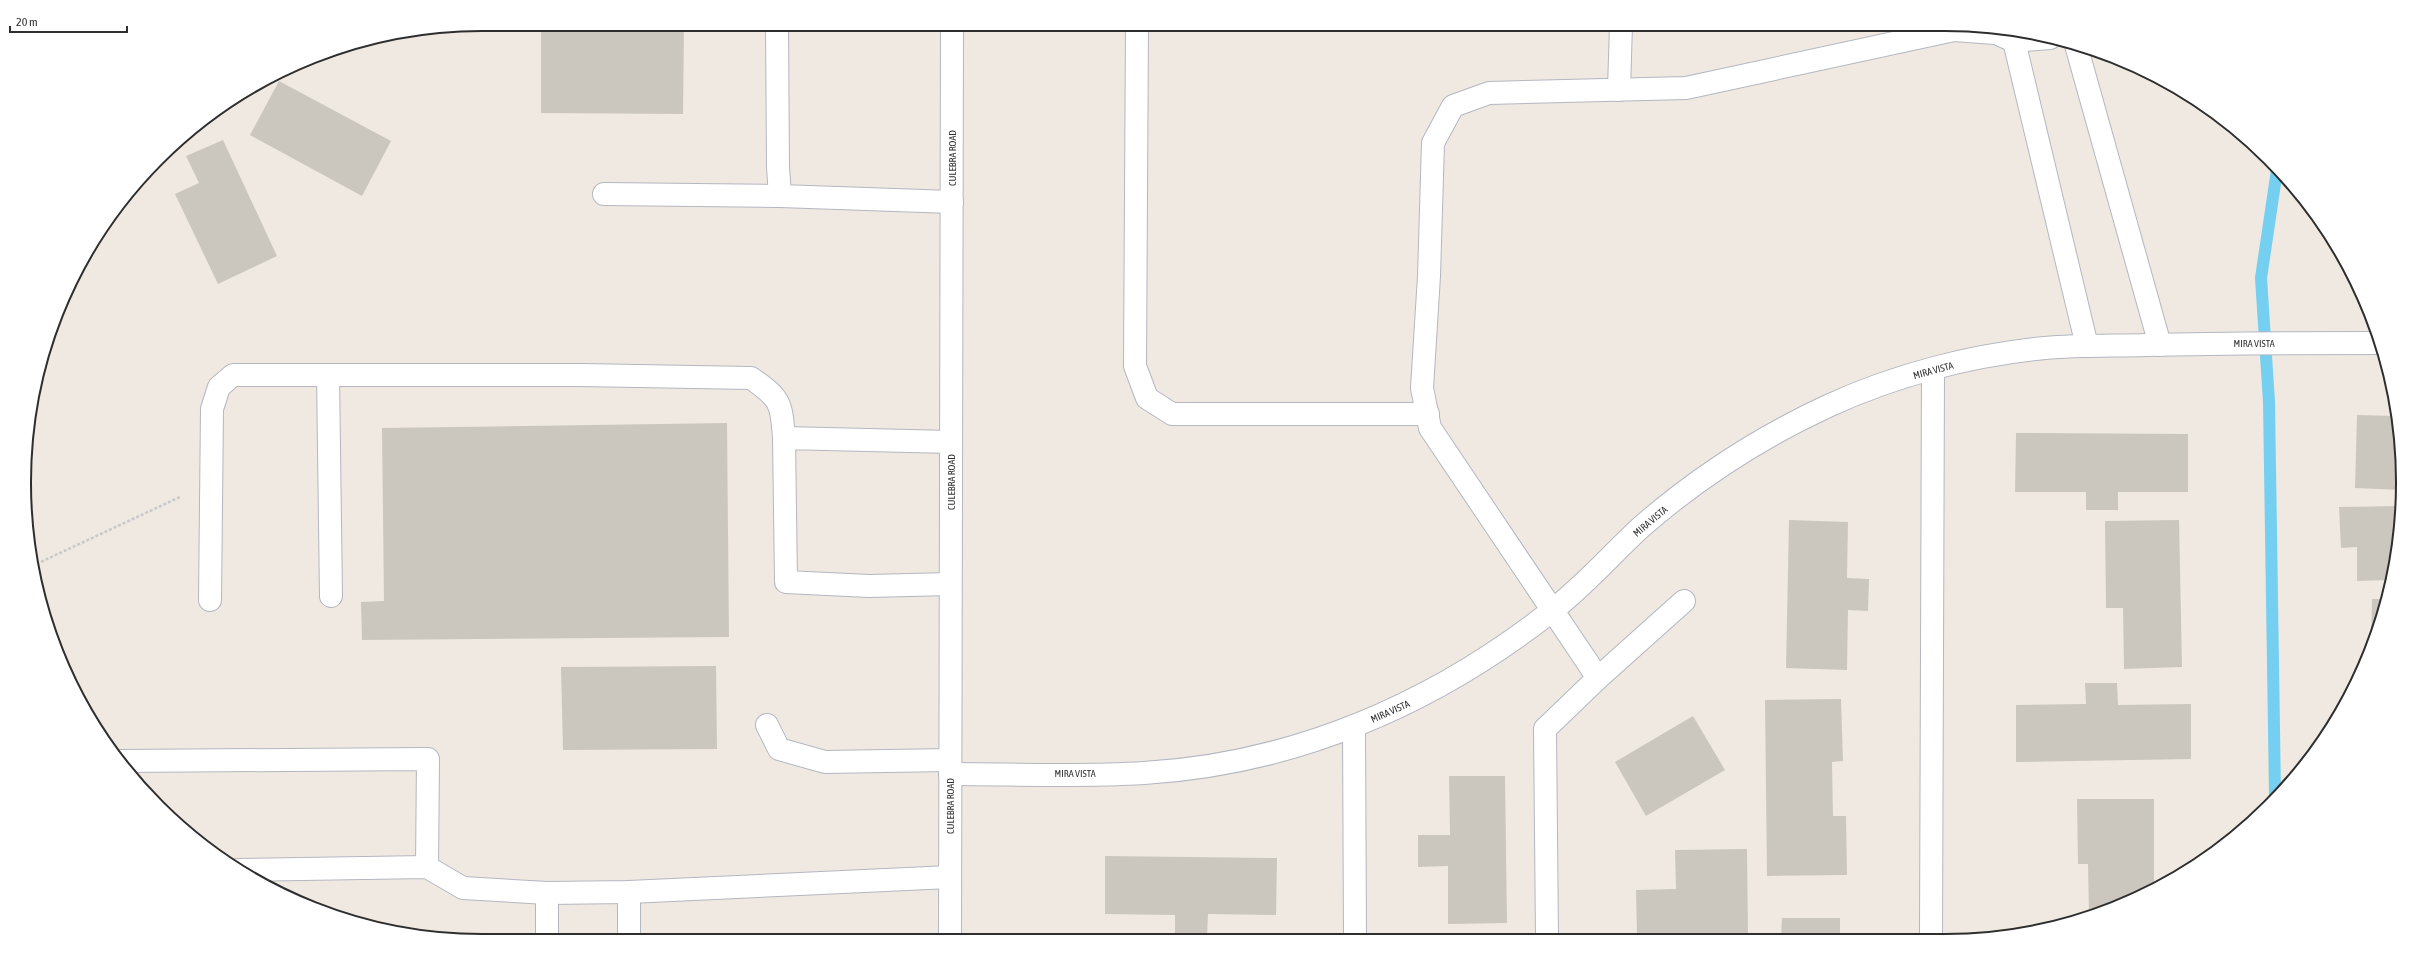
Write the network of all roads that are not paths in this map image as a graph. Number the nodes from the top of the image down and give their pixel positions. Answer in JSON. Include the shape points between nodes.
{"nodes":[{"id":1,"x":777,"y":31,"type":"edge"},
{"id":2,"x":952,"y":31,"type":"edge"},
{"id":3,"x":1137,"y":31,"type":"edge"},
{"id":4,"x":1621,"y":31,"type":"edge"},
{"id":5,"x":1949,"y":31,"type":"edge"},
{"id":6,"x":1999,"y":34,"type":"edge"},
{"id":7,"x":2078,"y":51,"type":"edge"},
{"id":8,"x":1620,"y":90,"type":"junction"},
{"id":9,"x":604,"y":194,"type":"dead end"},
{"id":10,"x":780,"y":196,"type":"junction"},
{"id":11,"x":952,"y":202,"type":"junction"},
{"id":12,"x":2374,"y":343,"type":"edge"},
{"id":13,"x":2160,"y":345,"type":"junction"},
{"id":14,"x":2087,"y":346,"type":"junction"},
{"id":15,"x":1933,"y":370,"type":"junction"},
{"id":16,"x":328,"y":375,"type":"junction"},
{"id":17,"x":1428,"y":414,"type":"junction"},
{"id":18,"x":784,"y":438,"type":"junction"},
{"id":19,"x":951,"y":442,"type":"junction"},
{"id":20,"x":950,"y":584,"type":"junction"},
{"id":21,"x":331,"y":596,"type":"dead end"},
{"id":22,"x":210,"y":600,"type":"dead end"},
{"id":23,"x":1684,"y":600,"type":"dead end"},
{"id":24,"x":1553,"y":610,"type":"junction"},
{"id":25,"x":1598,"y":678,"type":"junction"},
{"id":26,"x":768,"y":725,"type":"dead end"},
{"id":27,"x":1354,"y":726,"type":"junction"},
{"id":28,"x":127,"y":761,"type":"edge"},
{"id":29,"x":950,"y":767,"type":"junction"},
{"id":30,"x":427,"y":867,"type":"junction"},
{"id":31,"x":250,"y":870,"type":"edge"},
{"id":32,"x":950,"y":878,"type":"junction"},
{"id":33,"x":629,"y":892,"type":"junction"},
{"id":34,"x":547,"y":893,"type":"junction"},
{"id":35,"x":547,"y":934,"type":"edge"},
{"id":36,"x":629,"y":934,"type":"edge"},
{"id":37,"x":950,"y":934,"type":"edge"},
{"id":38,"x":1355,"y":934,"type":"edge"},
{"id":39,"x":1547,"y":934,"type":"edge"},
{"id":40,"x":1932,"y":934,"type":"edge"}],
"edges":[{"from":1,"to":10,"type":"street"},
{"from":2,"to":11,"type":"street","name":"CULEBRA ROAD"},
{"from":3,"to":17,"type":"street","via":[[1135,366],[1147,398],[1172,414]]},
{"from":4,"to":8,"type":"street"},
{"from":5,"to":8,"type":"street","via":[[1686,88]]},
{"from":6,"to":14,"type":"street"},
{"from":7,"to":13,"type":"street"},
{"from":8,"to":17,"type":"street","via":[[1489,93],[1454,106],[1433,142],[1422,388]]},
{"from":9,"to":10,"type":"street"},
{"from":10,"to":11,"type":"street"},
{"from":11,"to":19,"type":"street","name":"CULEBRA ROAD"},
{"from":12,"to":13,"type":"street","name":"MIRA VISTA"},
{"from":13,"to":14,"type":"street","name":"MIRA VISTA"},
{"from":14,"to":15,"type":"street","name":"MIRA VISTA","via":[[2046,348],[1972,360]]},
{"from":15,"to":24,"type":"street","name":"MIRA VISTA","via":[[1900,379],[1830,405],[1763,439],[1700,480],[1642,527]]},
{"from":15,"to":40,"type":"street"},
{"from":16,"to":18,"type":"street","via":[[751,378],[769,390],[782,408]]},
{"from":16,"to":21,"type":"street"},
{"from":16,"to":22,"type":"street","via":[[233,375],[219,387],[212,409]]},
{"from":17,"to":24,"type":"street","via":[[1430,428]]},
{"from":18,"to":19,"type":"street"},
{"from":18,"to":20,"type":"street","via":[[786,582],[869,586]]},
{"from":19,"to":20,"type":"street","name":"CULEBRA ROAD"},
{"from":20,"to":29,"type":"street","name":"CULEBRA ROAD"},
{"from":23,"to":25,"type":"street"},
{"from":24,"to":25,"type":"street"},
{"from":24,"to":27,"type":"street","name":"MIRA VISTA","via":[[1494,654],[1430,693]]},
{"from":25,"to":39,"type":"street","via":[[1545,729]]},
{"from":26,"to":29,"type":"street","name":"MIRA VISTA","via":[[779,749],[824,762]]},
{"from":27,"to":29,"type":"street","name":"MIRA VISTA","via":[[1291,748],[1211,765],[1144,773]]},
{"from":27,"to":38,"type":"street"},
{"from":28,"to":30,"type":"street","via":[[428,759]]},
{"from":29,"to":32,"type":"street","name":"CULEBRA ROAD"},
{"from":30,"to":31,"type":"street"},
{"from":30,"to":34,"type":"street","via":[[463,888]]},
{"from":32,"to":33,"type":"street"},
{"from":32,"to":37,"type":"street","name":"CULEBRA ROAD"},
{"from":33,"to":34,"type":"street"},
{"from":33,"to":36,"type":"street"},
{"from":34,"to":35,"type":"street"}]}
